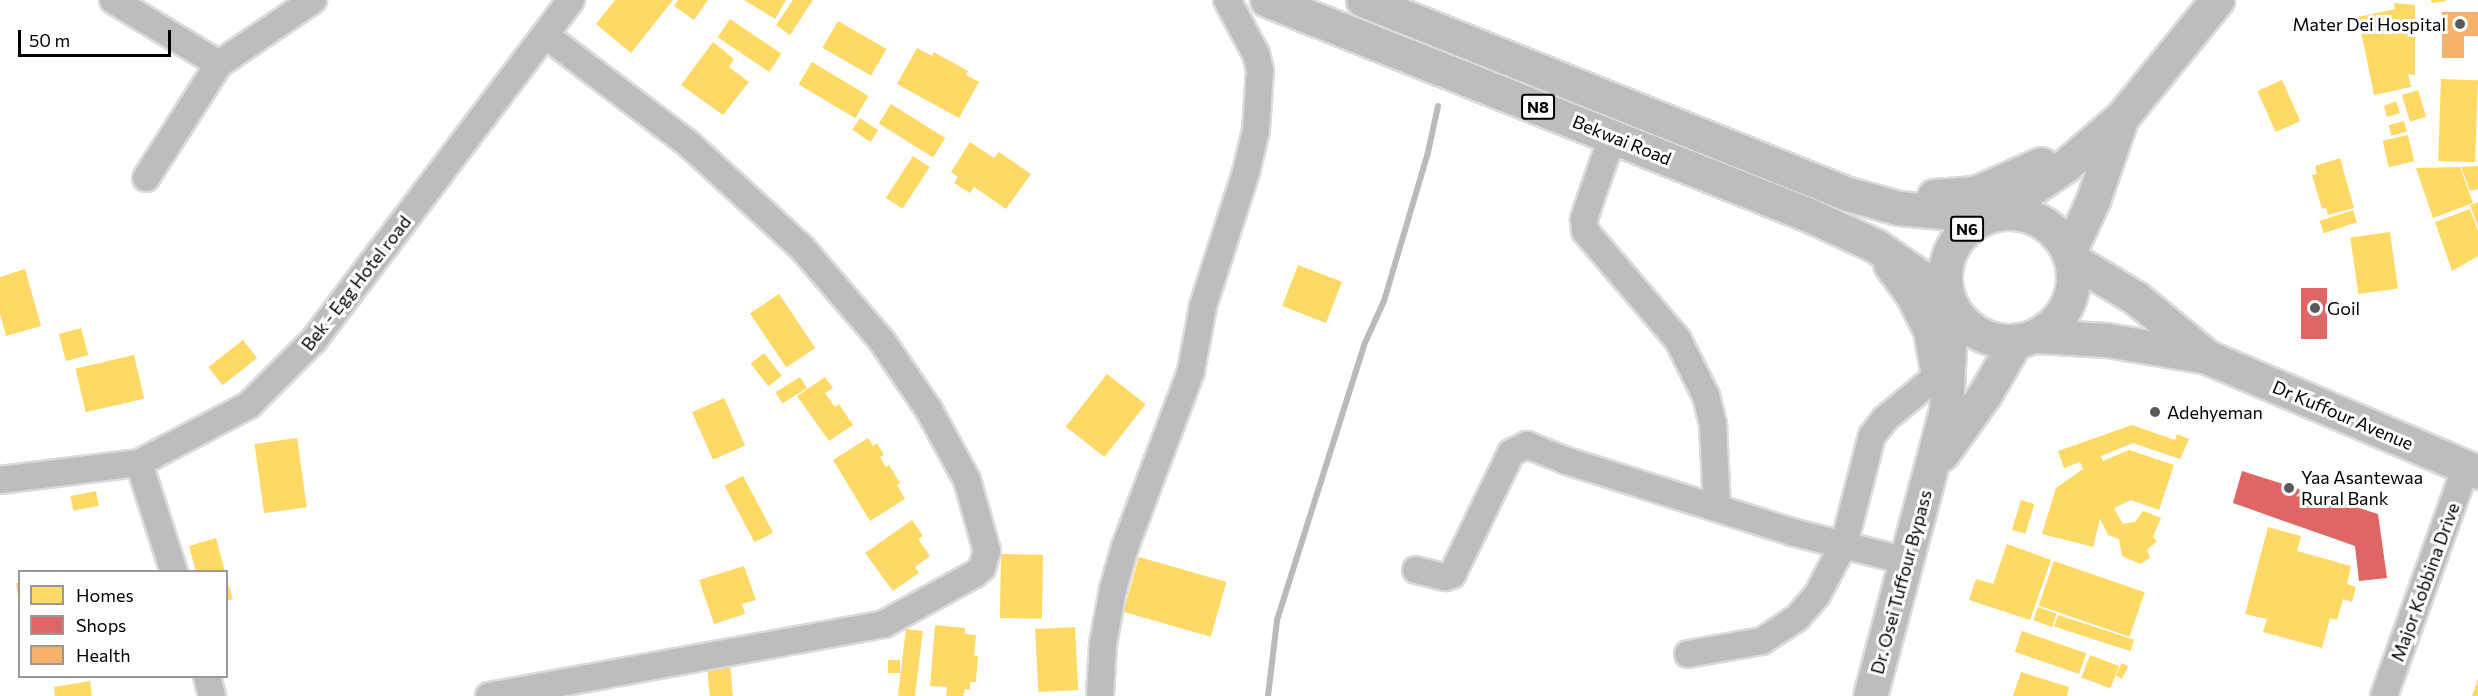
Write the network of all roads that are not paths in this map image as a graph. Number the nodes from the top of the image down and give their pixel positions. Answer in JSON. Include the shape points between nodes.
{"nodes":[{"id":1,"x":113,"y":0,"type":"edge"},
{"id":2,"x":313,"y":0,"type":"edge"},
{"id":3,"x":571,"y":0,"type":"edge"},
{"id":4,"x":1227,"y":0,"type":"edge"},
{"id":5,"x":1267,"y":0,"type":"edge"},
{"id":6,"x":1364,"y":0,"type":"edge"},
{"id":7,"x":2217,"y":0,"type":"edge"},
{"id":8,"x":545,"y":35,"type":"junction"},
{"id":9,"x":219,"y":64,"type":"junction"},
{"id":10,"x":2110,"y":127,"type":"junction"},
{"id":11,"x":1612,"y":136,"type":"junction"},
{"id":12,"x":146,"y":178,"type":"dead end"},
{"id":13,"x":1848,"y":194,"type":"junction"},
{"id":14,"x":1991,"y":215,"type":"junction"},
{"id":15,"x":1876,"y":246,"type":"junction"},
{"id":16,"x":2070,"y":256,"type":"junction"},
{"id":17,"x":1949,"y":300,"type":"junction"},
{"id":18,"x":2026,"y":339,"type":"junction"},
{"id":19,"x":2207,"y":357,"type":"junction"},
{"id":20,"x":1938,"y":375,"type":"junction"},
{"id":21,"x":1935,"y":457,"type":"junction"},
{"id":22,"x":139,"y":463,"type":"junction"},
{"id":23,"x":2472,"y":470,"type":"edge"},
{"id":24,"x":0,"y":480,"type":"edge"},
{"id":25,"x":1717,"y":508,"type":"junction"},
{"id":26,"x":1844,"y":544,"type":"junction"},
{"id":27,"x":1907,"y":561,"type":"junction"},
{"id":28,"x":173,"y":570,"type":"edge"},
{"id":29,"x":1416,"y":570,"type":"dead end"},
{"id":30,"x":1688,"y":654,"type":"dead end"},
{"id":31,"x":208,"y":678,"type":"edge"},
{"id":32,"x":212,"y":696,"type":"edge"},
{"id":33,"x":489,"y":696,"type":"edge"},
{"id":34,"x":1100,"y":696,"type":"edge"},
{"id":35,"x":1870,"y":696,"type":"edge"},
{"id":36,"x":2384,"y":696,"type":"edge"}],
"edges":[{"from":1,"to":9,"type":"street"},
{"from":2,"to":9,"type":"street"},
{"from":3,"to":8,"type":"street","name":"Bek - Egg Hotel road"},
{"from":4,"to":34,"type":"street","via":[[1256,54],[1260,70],[1256,130],[1203,306],[1191,371],[1113,589],[1103,644]]},
{"from":5,"to":11,"type":"main road","name":"Bekwai Road","number":"N8"},
{"from":6,"to":13,"type":"main road","name":"Bekwai Road","number":"N8"},
{"from":7,"to":10,"type":"main road","number":"N6"},
{"from":8,"to":22,"type":"street","name":"Bek - Egg Hotel road","via":[[314,340],[249,405]]},
{"from":8,"to":33,"type":"street","via":[[690,145],[802,248],[882,341],[929,410],[968,480],[987,551],[982,568],[975,574],[884,624]]},
{"from":9,"to":12,"type":"street"},
{"from":10,"to":13,"type":"main road","via":[[1975,193]]},
{"from":10,"to":14,"type":"main road","number":"N6","via":[[2065,166]]},
{"from":10,"to":16,"type":"main road","number":"N6","via":[[2092,200]]},
{"from":11,"to":15,"type":"main road","name":"Bekwai Road","number":"N8"},
{"from":11,"to":25,"type":"street","via":[[1584,219],[1585,231],[1678,340],[1706,396],[1713,425]]},
{"from":13,"to":14,"type":"main road","number":"N8","via":[[1898,208]]},
{"from":14,"to":16,"type":"main road","number":"N6","via":[[2017,213],[2038,220],[2056,233]]},
{"from":14,"to":17,"type":"main road","number":"N6","via":[[1971,225],[1953,248],[1945,276]]},
{"from":15,"to":17,"type":"main road","number":"N8"},
{"from":15,"to":20,"type":"main road","via":[[1912,294],[1930,330]]},
{"from":16,"to":18,"type":"main road","number":"N6","via":[[2074,278],[2064,312],[2052,326]]},
{"from":16,"to":19,"type":"main road","via":[[2136,298]]},
{"from":17,"to":18,"type":"main road","via":[[1967,326],[1989,339]]},
{"from":17,"to":21,"type":"main road","name":"Dr. Osei Tuffour Bypass","number":"N6","via":[[1948,399]]},
{"from":18,"to":19,"type":"main road","via":[[2107,340]]},
{"from":18,"to":21,"type":"main road","name":"Dr. Osei Tuffour Bypass","number":"N6"},
{"from":19,"to":23,"type":"main road","name":"Dr Kuffour Avenue"},
{"from":20,"to":21,"type":"main road"},
{"from":20,"to":26,"type":"street","via":[[1885,419],[1872,436]]},
{"from":21,"to":27,"type":"main road","name":"Dr. Osei Tuffour Bypass","number":"N6"},
{"from":22,"to":24,"type":"street","name":"Bek - Egg Hotel road"},
{"from":22,"to":28,"type":"street"},
{"from":23,"to":36,"type":"street","name":"Major Kobbina Drive"},
{"from":25,"to":26,"type":"street"},
{"from":25,"to":29,"type":"street","via":[[1527,445],[1511,453],[1452,575]]},
{"from":26,"to":27,"type":"street"},
{"from":26,"to":30,"type":"street","via":[[1817,595],[1797,618],[1762,642]]},
{"from":27,"to":35,"type":"main road","name":"Dr. Osei Tuffour Bypass","number":"N6"},
{"from":31,"to":32,"type":"street"}]}
